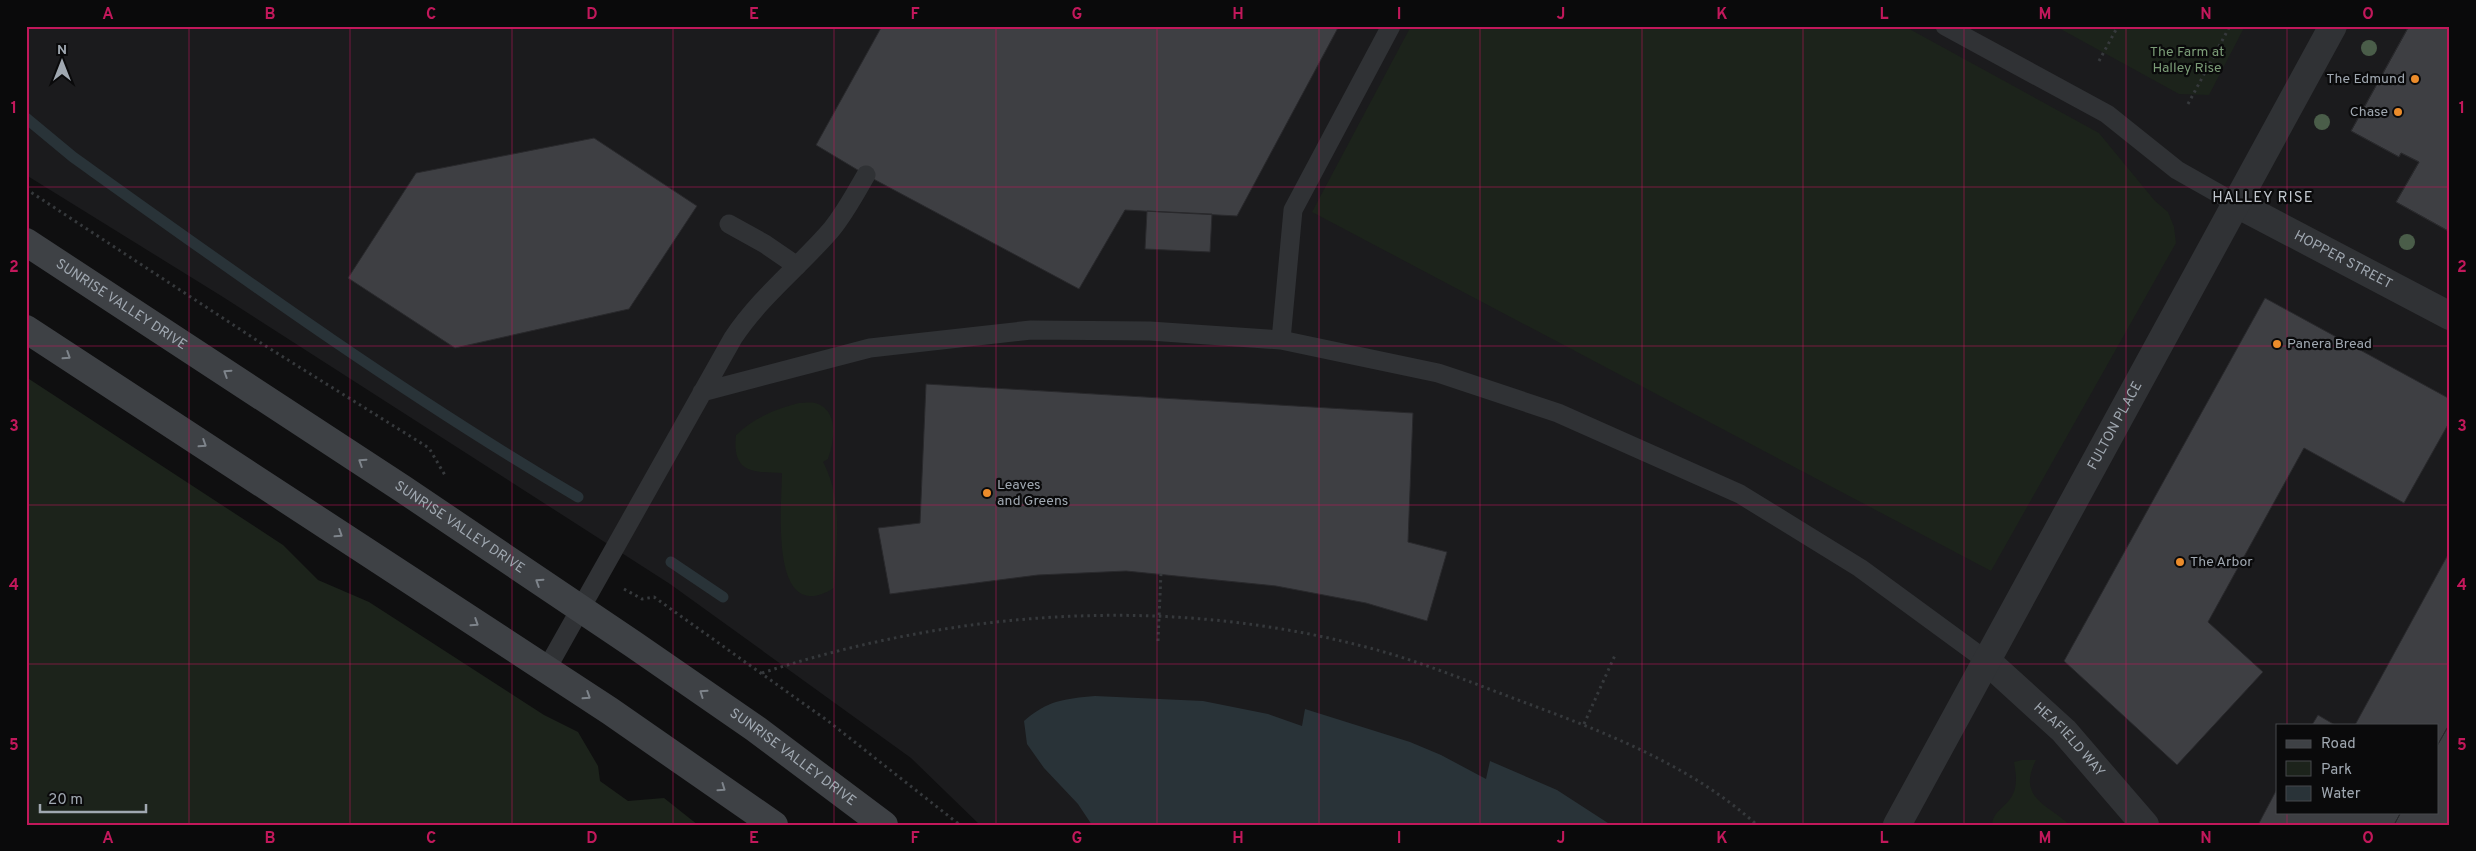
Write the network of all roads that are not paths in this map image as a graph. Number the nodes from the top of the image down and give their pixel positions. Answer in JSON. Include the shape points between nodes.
{"nodes":[{"id":1,"x":1391,"y":26,"type":"edge"},
{"id":2,"x":1945,"y":26,"type":"edge"},
{"id":3,"x":2333,"y":26,"type":"edge"},
{"id":4,"x":866,"y":175,"type":"dead end"},
{"id":5,"x":2236,"y":204,"type":"junction"},
{"id":6,"x":729,"y":224,"type":"dead end"},
{"id":7,"x":26,"y":242,"type":"edge"},
{"id":8,"x":797,"y":266,"type":"junction"},
{"id":9,"x":2450,"y":316,"type":"edge"},
{"id":10,"x":26,"y":329,"type":"edge"},
{"id":11,"x":1280,"y":340,"type":"junction"},
{"id":12,"x":702,"y":392,"type":"junction"},
{"id":13,"x":580,"y":609,"type":"junction"},
{"id":14,"x":1987,"y":662,"type":"junction"},
{"id":15,"x":546,"y":670,"type":"junction"},
{"id":16,"x":774,"y":825,"type":"edge"},
{"id":17,"x":884,"y":825,"type":"edge"},
{"id":18,"x":1897,"y":825,"type":"edge"},
{"id":19,"x":2145,"y":825,"type":"edge"}],
"edges":[{"from":1,"to":11,"type":"lane","via":[[1294,210]]},
{"from":2,"to":5,"type":"lane","via":[[2107,114],[2177,170]]},
{"from":3,"to":5,"type":"street","name":"FULTON PLACE"},
{"from":4,"to":8,"type":"lane","via":[[840,218]]},
{"from":5,"to":9,"type":"street","name":"HOPPER STREET"},
{"from":5,"to":14,"type":"street","name":"FULTON PLACE"},
{"from":6,"to":8,"type":"lane"},
{"from":13,"to":7,"type":"main road","name":"SUNRISE VALLEY DRIVE","one_way":true},
{"from":8,"to":12,"type":"lane","via":[[750,314]]},
{"from":10,"to":15,"type":"main road","one_way":true},
{"from":11,"to":12,"type":"lane","via":[[1150,331],[1031,330],[870,348]]},
{"from":11,"to":14,"type":"lane","via":[[1438,373],[1558,413],[1740,494],[1860,568]]},
{"from":12,"to":13,"type":"lane"},
{"from":13,"to":15,"type":"lane"},
{"from":17,"to":13,"type":"main road","name":"SUNRISE VALLEY DRIVE","one_way":true,"via":[[756,729]]},
{"from":14,"to":18,"type":"street","name":"FULTON PLACE"},
{"from":14,"to":19,"type":"street","name":"HEAFIELD WAY","via":[[2064,731]]},
{"from":15,"to":16,"type":"main road","one_way":true}]}
